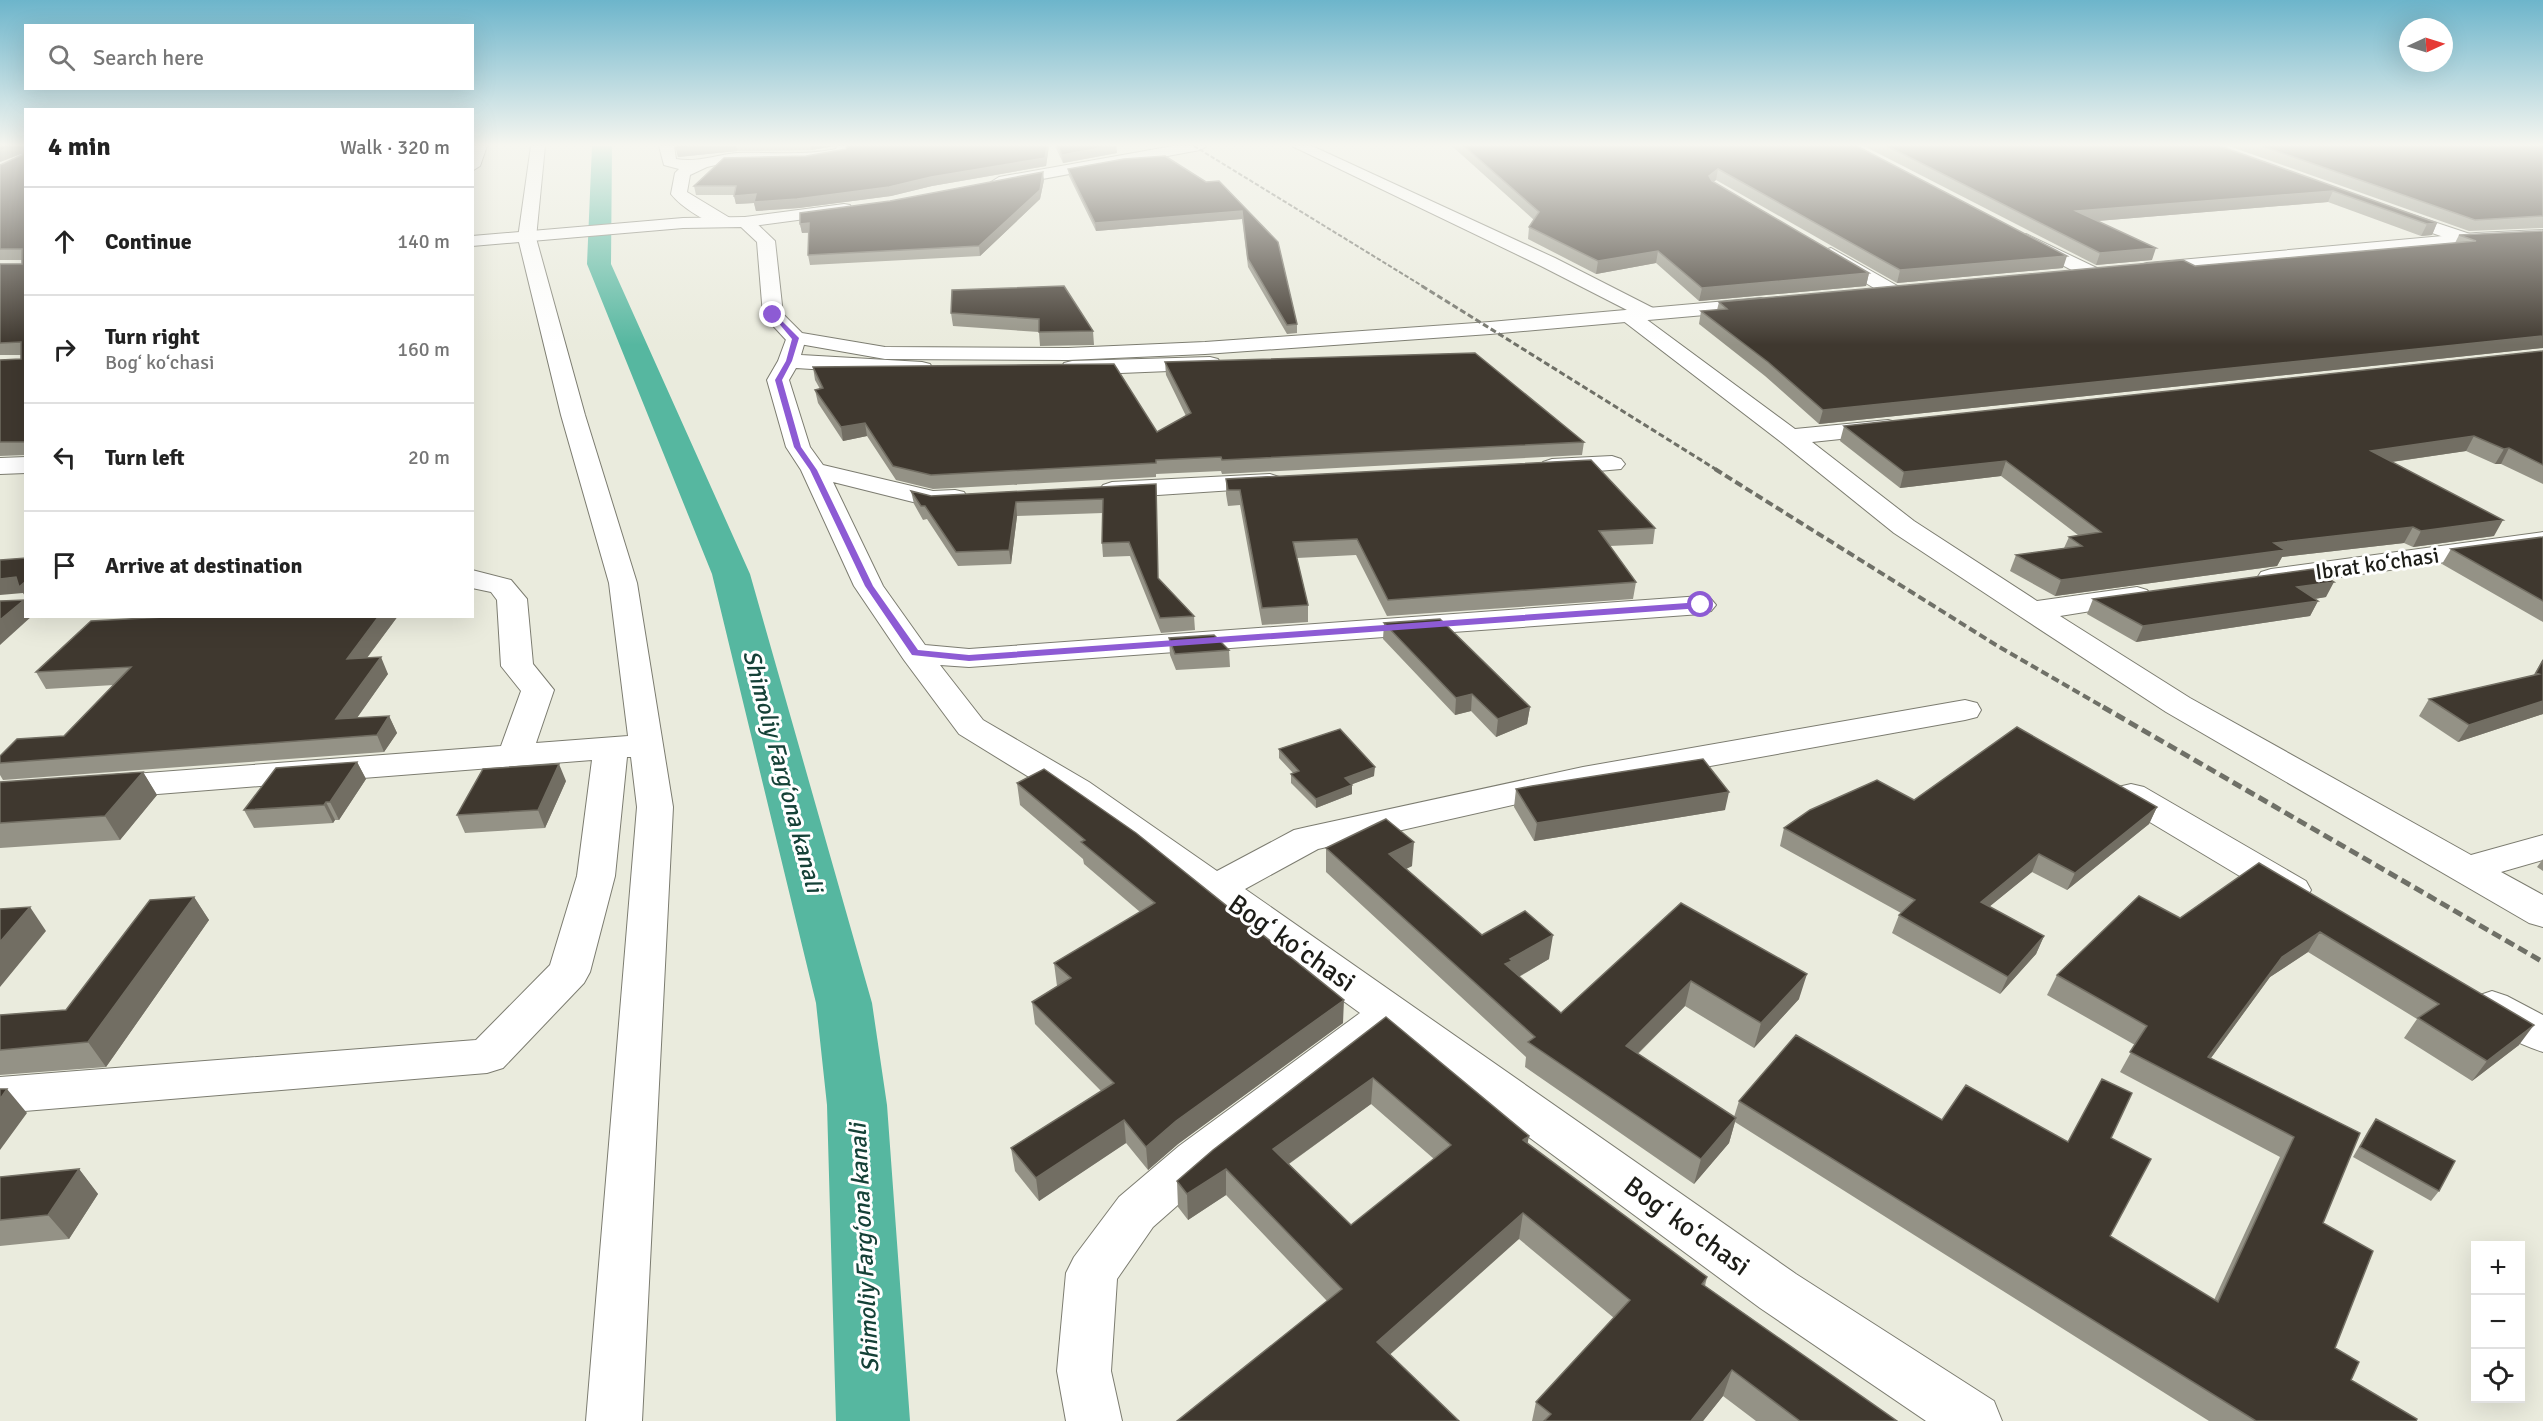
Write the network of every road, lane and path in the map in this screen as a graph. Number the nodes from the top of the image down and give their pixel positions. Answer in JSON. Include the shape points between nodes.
{"nodes":[{"id":1,"x":529,"y":212,"type":"edge"},
{"id":2,"x":706,"y":212,"type":"edge"},
{"id":3,"x":806,"y":212,"type":"edge"},
{"id":4,"x":1441,"y":212,"type":"edge"},
{"id":5,"x":2392,"y":212,"type":"edge"},
{"id":6,"x":724,"y":222,"type":"junction"},
{"id":7,"x":745,"y":222,"type":"junction"},
{"id":8,"x":2011,"y":231,"type":"edge"},
{"id":9,"x":2543,"y":235,"type":"edge"},
{"id":10,"x":526,"y":238,"type":"junction"},
{"id":11,"x":2467,"y":239,"type":"junction"},
{"id":12,"x":474,"y":241,"type":"edge"},
{"id":13,"x":1815,"y":245,"type":"edge"},
{"id":14,"x":2094,"y":274,"type":"junction"},
{"id":15,"x":2058,"y":277,"type":"edge"},
{"id":16,"x":1917,"y":290,"type":"edge"},
{"id":17,"x":1894,"y":292,"type":"junction"},
{"id":18,"x":1859,"y":295,"type":"edge"},
{"id":19,"x":1778,"y":302,"type":"edge"},
{"id":20,"x":1639,"y":315,"type":"junction"},
{"id":21,"x":792,"y":350,"type":"junction"},
{"id":22,"x":1343,"y":359,"type":"edge"},
{"id":23,"x":1910,"y":425,"type":"edge"},
{"id":24,"x":1790,"y":437,"type":"junction"},
{"id":25,"x":1612,"y":464,"type":"dead end"},
{"id":26,"x":24,"y":465,"type":"edge"},
{"id":27,"x":0,"y":466,"type":"edge"},
{"id":28,"x":1528,"y":468,"type":"edge"},
{"id":29,"x":814,"y":470,"type":"junction"},
{"id":30,"x":1290,"y":481,"type":"edge"},
{"id":31,"x":1088,"y":491,"type":"edge"},
{"id":32,"x":981,"y":497,"type":"edge"},
{"id":33,"x":2543,"y":540,"type":"edge"},
{"id":34,"x":474,"y":579,"type":"edge"},
{"id":35,"x":2245,"y":582,"type":"edge"},
{"id":36,"x":2162,"y":593,"type":"edge"},
{"id":37,"x":1701,"y":605,"type":"dead end"},
{"id":38,"x":2032,"y":611,"type":"junction"},
{"id":39,"x":915,"y":653,"type":"junction"},
{"id":40,"x":1965,"y":710,"type":"dead end"},
{"id":41,"x":628,"y":746,"type":"junction"},
{"id":42,"x":515,"y":755,"type":"junction"},
{"id":43,"x":81,"y":789,"type":"edge"},
{"id":44,"x":2132,"y":795,"type":"edge"},
{"id":45,"x":2543,"y":847,"type":"edge"},
{"id":46,"x":2467,"y":869,"type":"junction"},
{"id":47,"x":1216,"y":888,"type":"junction"},
{"id":48,"x":2323,"y":908,"type":"edge"},
{"id":49,"x":2543,"y":913,"type":"edge"},
{"id":50,"x":2463,"y":990,"type":"edge"},
{"id":51,"x":1390,"y":1013,"type":"junction"},
{"id":52,"x":2543,"y":1035,"type":"edge"},
{"id":53,"x":0,"y":1095,"type":"edge"},
{"id":54,"x":614,"y":1421,"type":"edge"},
{"id":55,"x":1094,"y":1421,"type":"edge"},
{"id":56,"x":1974,"y":1421,"type":"edge"}],
"edges":[{"from":1,"to":10,"type":"street"},
{"from":2,"to":6,"type":"street"},
{"from":3,"to":7,"type":"street"},
{"from":4,"to":20,"type":"street","via":[[1548,262]]},
{"from":5,"to":11,"type":"street"},
{"from":6,"to":7,"type":"street"},
{"from":6,"to":10,"type":"street"},
{"from":7,"to":21,"type":"street","via":[[766,241],[773,315]]},
{"from":8,"to":14,"type":"street"},
{"from":9,"to":11,"type":"street"},
{"from":10,"to":12,"type":"street"},
{"from":10,"to":41,"type":"street","via":[[623,583]]},
{"from":11,"to":14,"type":"street"},
{"from":13,"to":17,"type":"street"},
{"from":14,"to":15,"type":"street"},
{"from":16,"to":17,"type":"street"},
{"from":17,"to":18,"type":"street"},
{"from":19,"to":20,"type":"street"},
{"from":20,"to":21,"type":"street","via":[[1205,348],[1068,354]]},
{"from":20,"to":24,"type":"street"},
{"from":21,"to":22,"type":"street","via":[[943,369],[1105,368]]},
{"from":21,"to":29,"type":"street","name":"Bogʻ koʻchasi","via":[[778,380],[798,447]]},
{"from":23,"to":24,"type":"street"},
{"from":24,"to":38,"type":"street","via":[[1904,527]]},
{"from":25,"to":28,"type":"street"},
{"from":26,"to":27,"type":"street"},
{"from":29,"to":32,"type":"street","via":[[933,499]]},
{"from":29,"to":39,"type":"street","name":"Bogʻ koʻchasi","via":[[869,586]]},
{"from":30,"to":31,"type":"street"},
{"from":33,"to":35,"type":"street","name":"Ibrat koʻchasi"},
{"from":34,"to":42,"type":"street","via":[[501,586],[512,599],[517,666],[538,690]]},
{"from":36,"to":38,"type":"street"},
{"from":37,"to":39,"type":"street","via":[[969,658]]},
{"from":38,"to":46,"type":"street","via":[[2178,705]]},
{"from":39,"to":47,"type":"street","name":"Bogʻ koʻchasi","via":[[971,727],[1076,790]]},
{"from":40,"to":47,"type":"street","via":[[1583,778],[1307,839]]},
{"from":41,"to":42,"type":"street"},
{"from":41,"to":53,"type":"street","via":[[569,972],[487,1056]]},
{"from":41,"to":54,"type":"street","via":[[655,807]]},
{"from":42,"to":43,"type":"street"},
{"from":44,"to":48,"type":"street"},
{"from":45,"to":46,"type":"street"},
{"from":46,"to":49,"type":"street"},
{"from":47,"to":51,"type":"street","name":"Bogʻ koʻchasi"},
{"from":50,"to":52,"type":"street"},
{"from":51,"to":55,"type":"street","via":[[1196,1160],[1136,1212],[1092,1273],[1084,1371]]},
{"from":51,"to":56,"type":"street","name":"Bogʻ koʻchasi","via":[[1778,1291]]}]}
